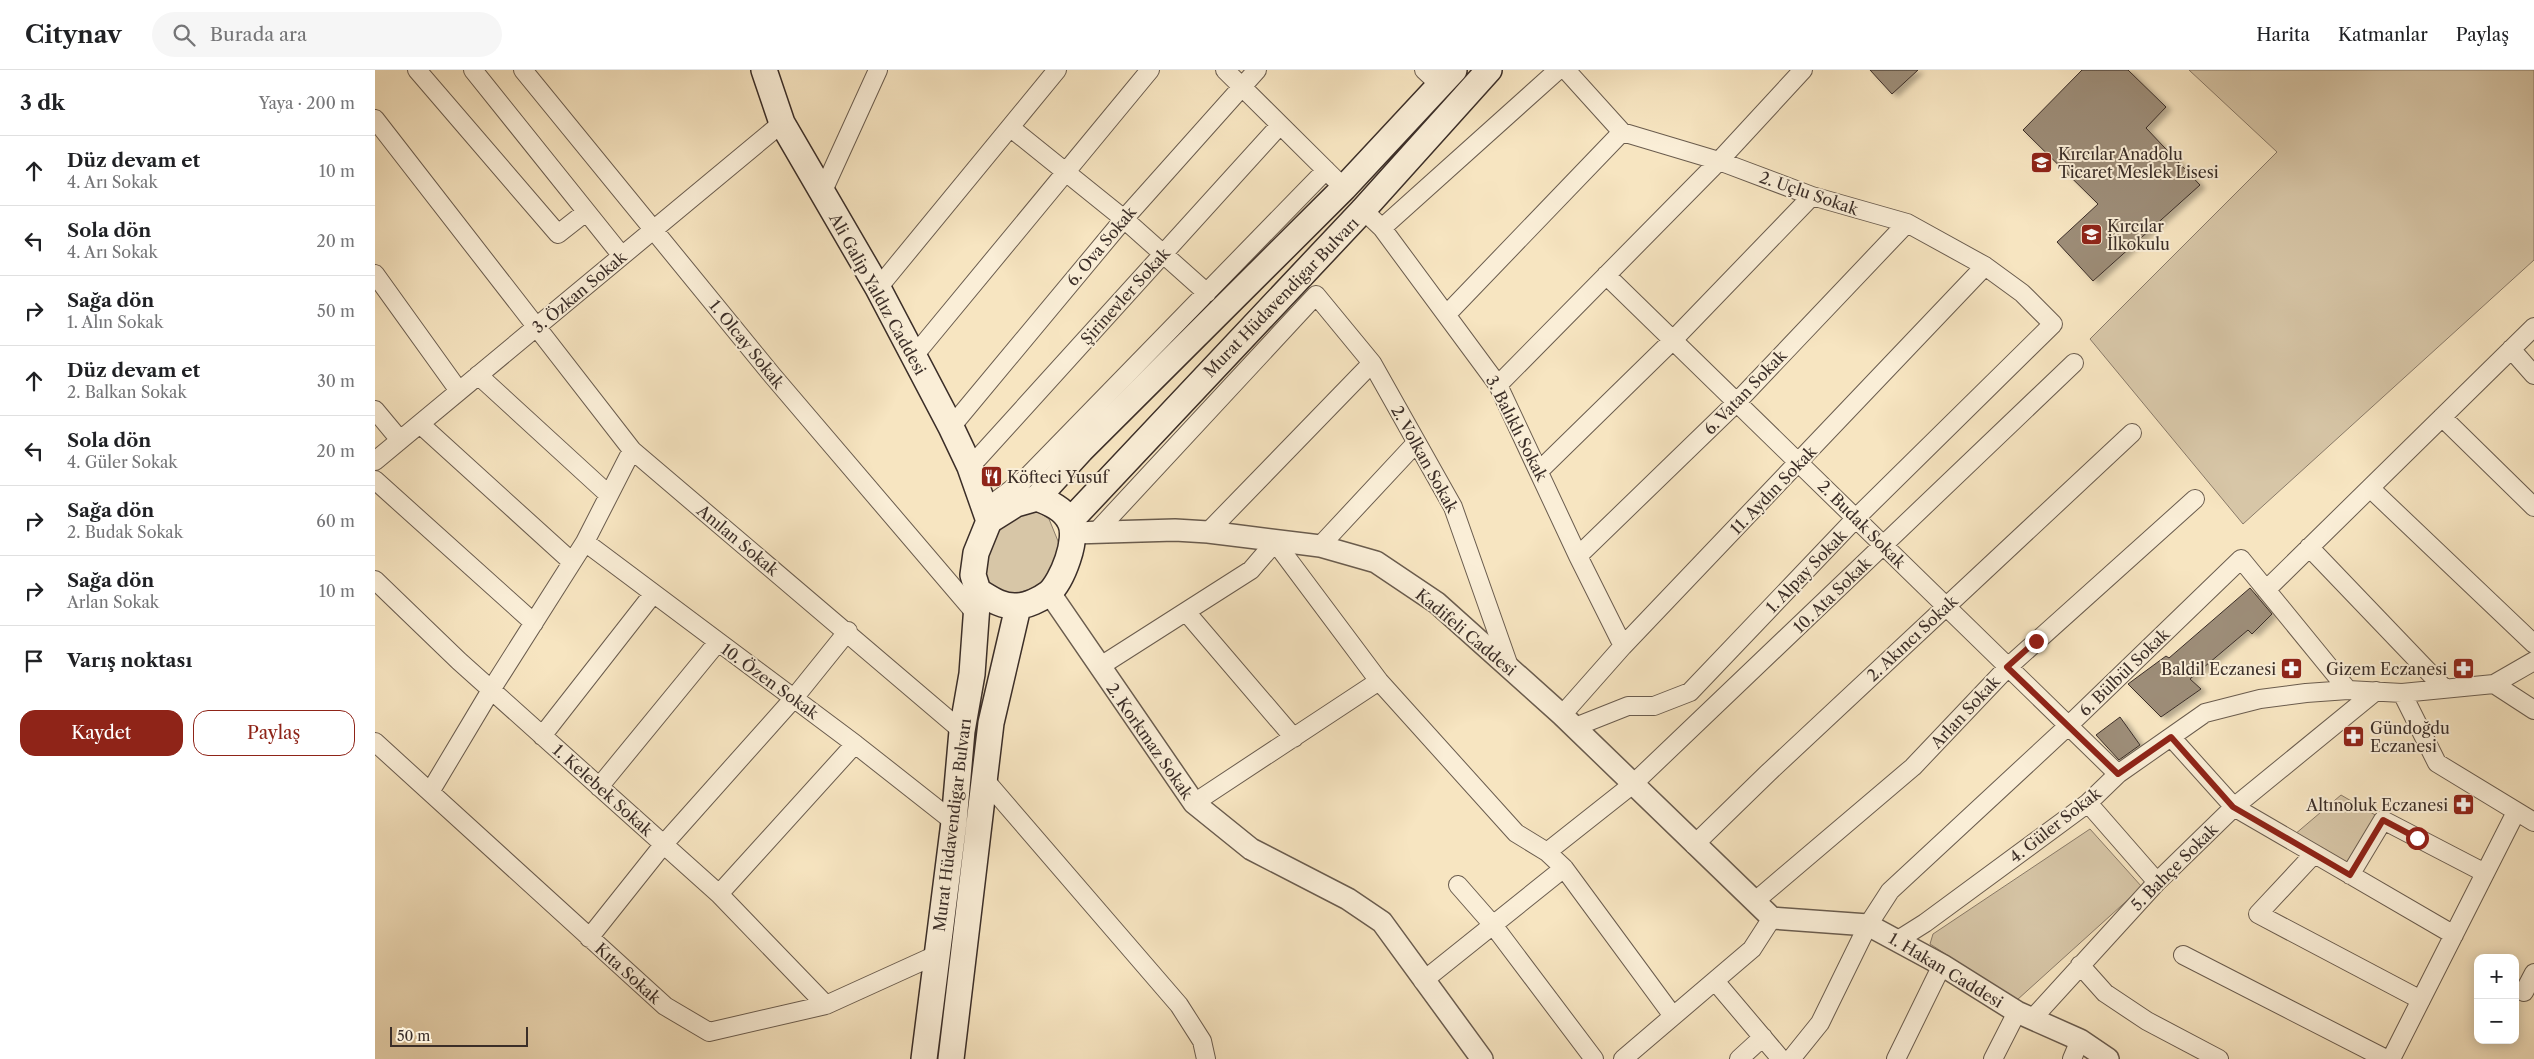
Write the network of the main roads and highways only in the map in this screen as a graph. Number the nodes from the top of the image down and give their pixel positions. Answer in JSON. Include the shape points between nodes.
{"nodes":[{"id":1,"x":763,"y":70,"type":"edge"},
{"id":2,"x":1489,"y":70,"type":"edge"},
{"id":3,"x":1439,"y":75,"type":"edge"},
{"id":4,"x":1037,"y":498,"type":"junction"},
{"id":5,"x":987,"y":515,"type":"junction"},
{"id":6,"x":1080,"y":528,"type":"junction"},
{"id":7,"x":977,"y":603,"type":"junction"},
{"id":8,"x":1018,"y":606,"type":"junction"},
{"id":9,"x":924,"y":1059,"type":"edge"},
{"id":10,"x":951,"y":1059,"type":"edge"}],
"edges":[{"from":1,"to":5,"type":"main road","name":"Ali Galip Yaldız Caddesi","via":[[782,123],[878,288],[951,427]]},
{"from":2,"to":6,"type":"main road","name":"Murat Hüdavendigar Bulvarı"},
{"from":3,"to":4,"type":"main road","name":"Murat Hüdavendigar Bulvarı","via":[[1344,188],[1081,450]]},
{"from":4,"to":5,"type":"main road"},
{"from":4,"to":6,"type":"main road","via":[[1054,504]]},
{"from":5,"to":7,"type":"main road","via":[[973,575]]},
{"from":6,"to":8,"type":"main road","via":[[1062,573],[1049,592]]},
{"from":7,"to":8,"type":"main road"},
{"from":7,"to":9,"type":"main road","name":"Murat Hüdavendigar Bulvarı","via":[[972,674],[962,731],[954,822]]},
{"from":8,"to":10,"type":"main road","name":"Murat Hüdavendigar Bulvarı","via":[[991,723]]}]}
